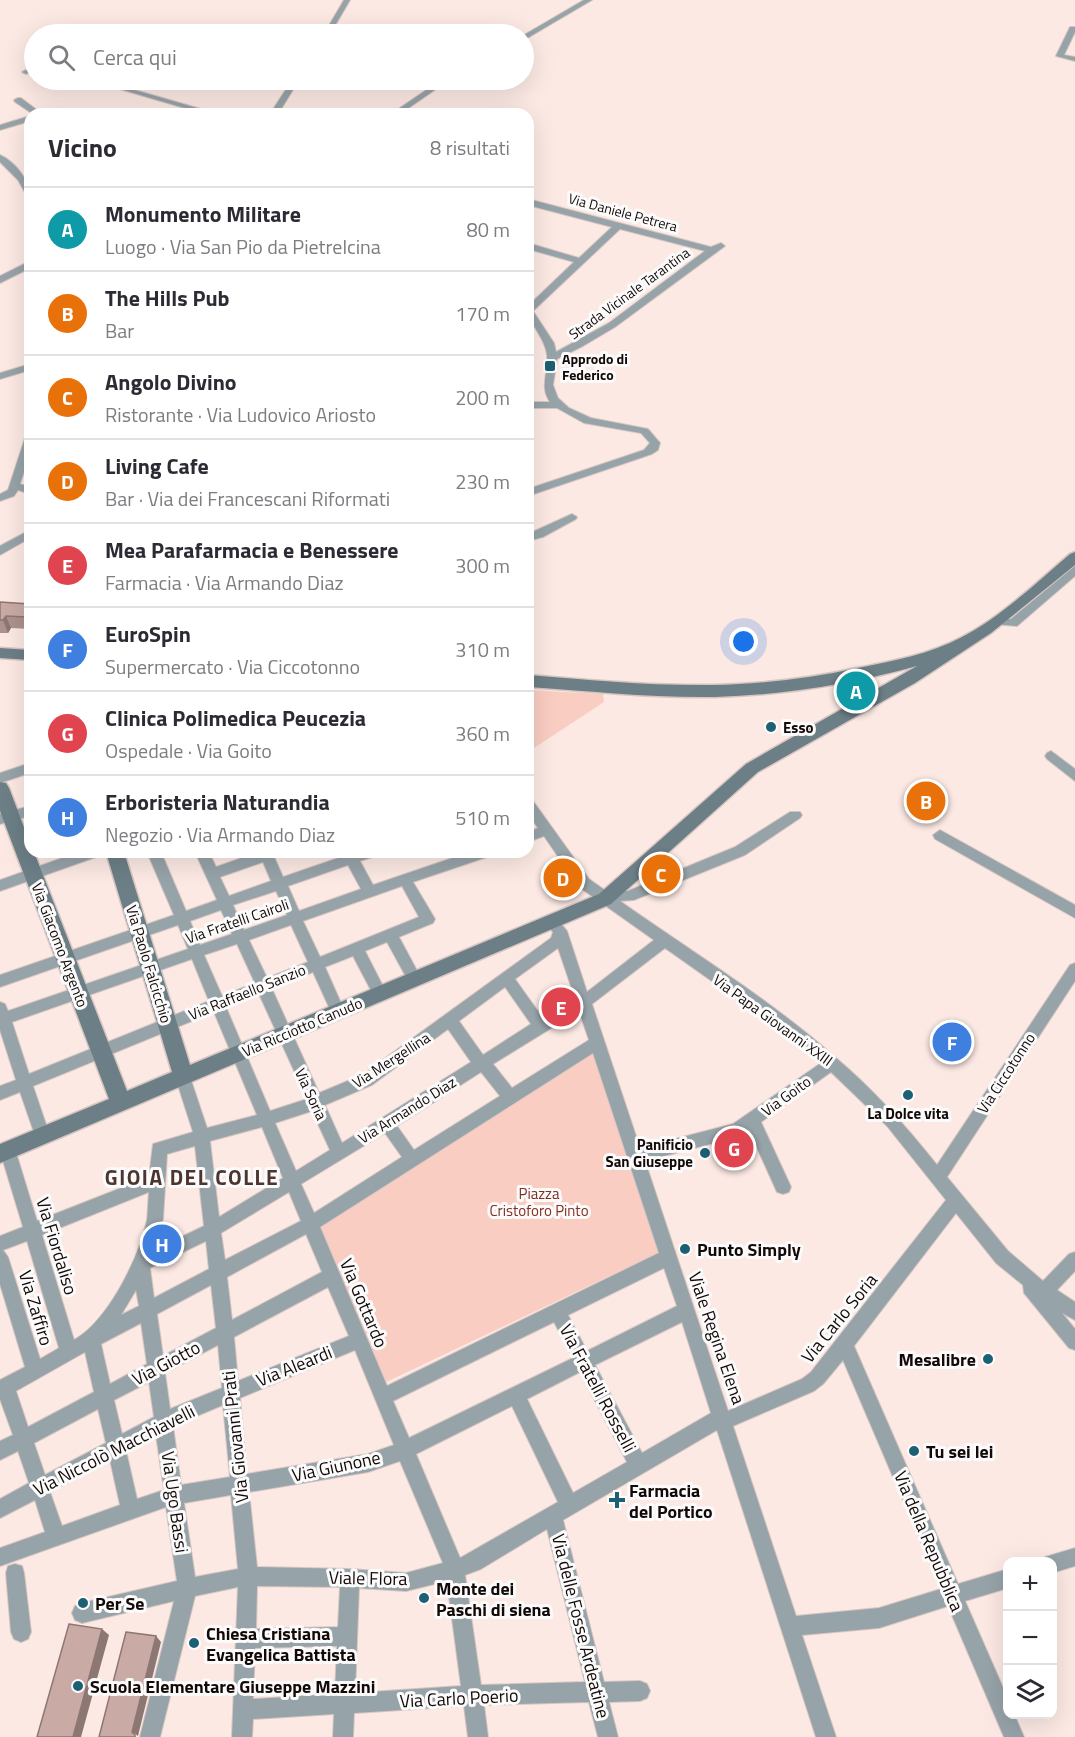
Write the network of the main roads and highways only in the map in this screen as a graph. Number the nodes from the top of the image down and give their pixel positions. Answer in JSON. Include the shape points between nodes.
{"nodes":[{"id":1,"x":1075,"y":557,"type":"edge"},
{"id":2,"x":958,"y":646,"type":"junction"},
{"id":3,"x":0,"y":653,"type":"edge"},
{"id":4,"x":24,"y":656,"type":"edge"},
{"id":5,"x":534,"y":681,"type":"edge"},
{"id":6,"x":0,"y":788,"type":"edge"},
{"id":7,"x":6,"y":818,"type":"edge"},
{"id":8,"x":24,"y":855,"type":"edge"},
{"id":9,"x":25,"y":858,"type":"edge"},
{"id":10,"x":117,"y":858,"type":"edge"},
{"id":11,"x":183,"y":1076,"type":"junction"},
{"id":12,"x":121,"y":1103,"type":"junction"},
{"id":13,"x":4,"y":1153,"type":"edge"}],
"edges":[{"from":1,"to":2,"type":"main road","name":"Via Ricciotto Canudo","via":[[997,621]]},
{"from":2,"to":5,"type":"main road","via":[[893,666],[768,688],[673,690]]},
{"from":2,"to":11,"type":"main road","name":"Via Ricciotto Canudo","via":[[880,696],[752,768],[606,897],[556,927],[415,980]]},
{"from":3,"to":4,"type":"main road"},
{"from":6,"to":7,"type":"main road","name":"Via Giacomo Argento"},
{"from":7,"to":8,"type":"main road","name":"Via Giacomo Argento"},
{"from":9,"to":12,"type":"main road","name":"Via Giacomo Argento"},
{"from":10,"to":11,"type":"main road","name":"Via Paolo Falcicchio"},
{"from":11,"to":12,"type":"main road","name":"Via Ricciotto Canudo"},
{"from":12,"to":13,"type":"main road","name":"Via Ricciotto Canudo"}]}
